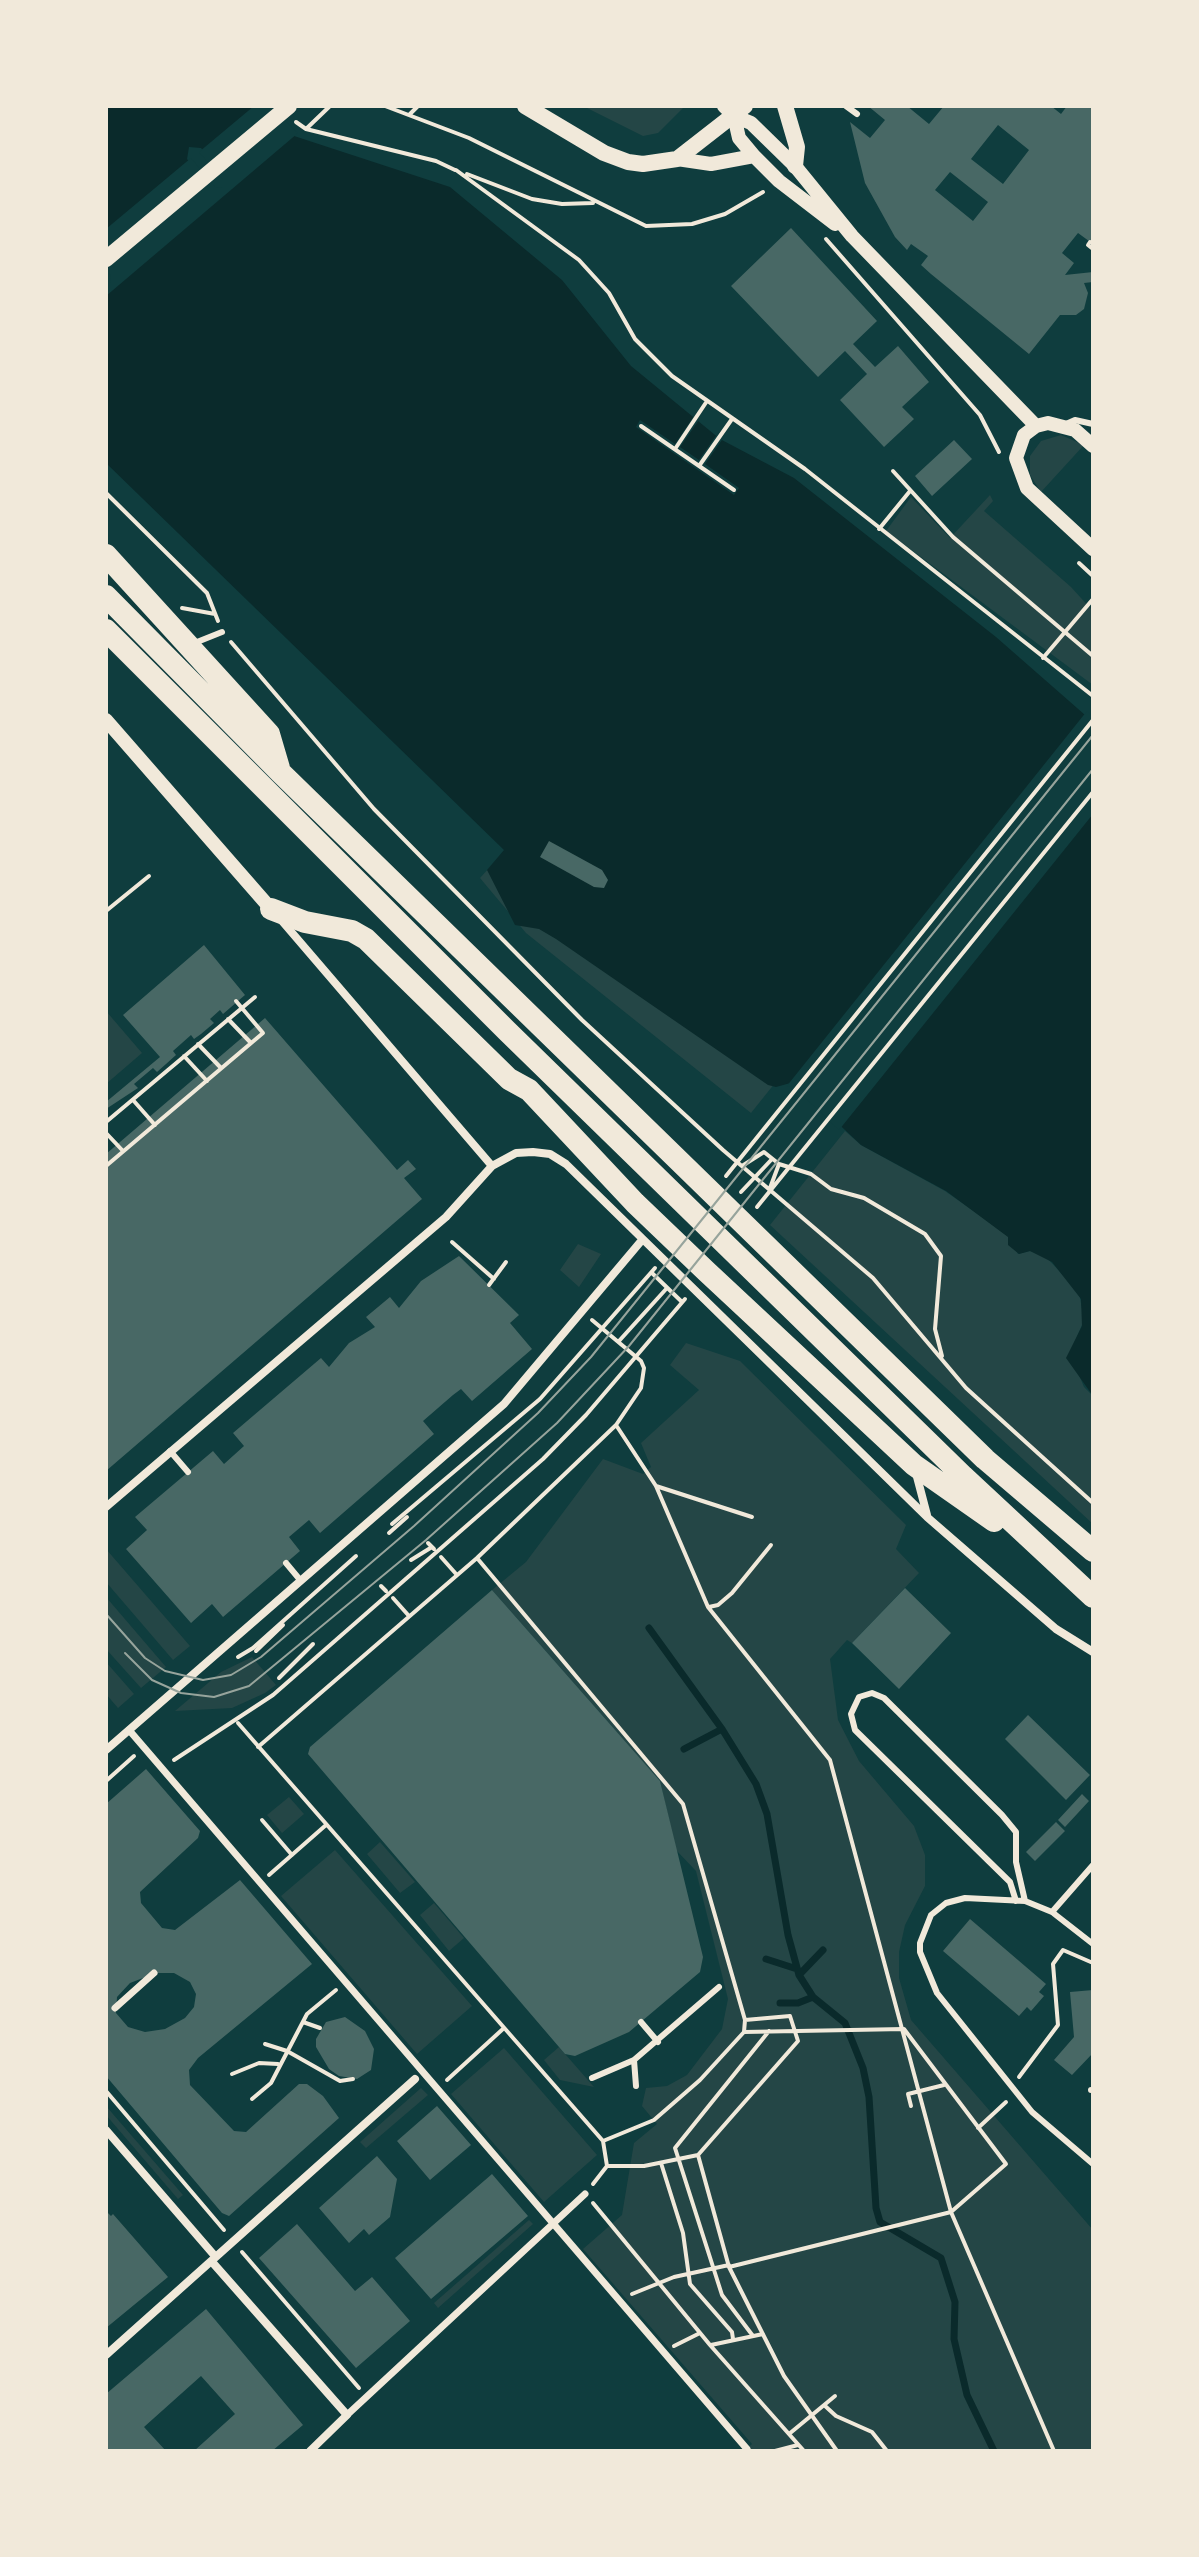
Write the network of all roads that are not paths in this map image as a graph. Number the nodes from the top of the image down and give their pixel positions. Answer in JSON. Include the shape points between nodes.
{"nodes":[{"id":1,"x":525,"y":106,"type":"edge"},
{"id":2,"x":785,"y":106,"type":"edge"},
{"id":3,"x":846,"y":106,"type":"edge"},
{"id":4,"x":288,"y":107,"type":"edge"},
{"id":5,"x":734,"y":109,"type":"edge"},
{"id":6,"x":857,"y":114,"type":"dead end"},
{"id":7,"x":754,"y":156,"type":"junction"},
{"id":8,"x":677,"y":159,"type":"junction"},
{"id":9,"x":795,"y":166,"type":"junction"},
{"id":10,"x":852,"y":236,"type":"junction"},
{"id":11,"x":106,"y":259,"type":"edge"},
{"id":12,"x":1093,"y":424,"type":"edge"},
{"id":13,"x":1063,"y":425,"type":"junction"},
{"id":14,"x":1036,"y":426,"type":"junction"},
{"id":15,"x":1093,"y":446,"type":"edge"},
{"id":16,"x":1093,"y":549,"type":"edge"},
{"id":17,"x":106,"y":555,"type":"edge"},
{"id":18,"x":106,"y":596,"type":"edge"},
{"id":19,"x":106,"y":630,"type":"edge"},
{"id":20,"x":222,"y":632,"type":"road end"},
{"id":21,"x":191,"y":644,"type":"junction"},
{"id":22,"x":106,"y":720,"type":"edge"},
{"id":23,"x":281,"y":773,"type":"junction"},
{"id":24,"x":271,"y":909,"type":"junction"},
{"id":25,"x":507,"y":1031,"type":"junction"},
{"id":26,"x":529,"y":1090,"type":"junction"},
{"id":27,"x":492,"y":1166,"type":"junction"},
{"id":28,"x":642,"y":1240,"type":"junction"},
{"id":29,"x":170,"y":1451,"type":"junction"},
{"id":30,"x":914,"y":1465,"type":"junction"},
{"id":31,"x":188,"y":1472,"type":"dead end"},
{"id":32,"x":106,"y":1507,"type":"edge"},
{"id":33,"x":927,"y":1517,"type":"junction"},
{"id":34,"x":1093,"y":1551,"type":"edge"},
{"id":35,"x":1047,"y":1557,"type":"junction"},
{"id":36,"x":286,"y":1563,"type":"dead end"},
{"id":37,"x":301,"y":1581,"type":"junction"},
{"id":38,"x":1093,"y":1597,"type":"edge"},
{"id":39,"x":1093,"y":1652,"type":"edge"},
{"id":40,"x":129,"y":1730,"type":"junction"},
{"id":41,"x":106,"y":1750,"type":"edge"},
{"id":42,"x":1093,"y":1865,"type":"edge"},
{"id":43,"x":258,"y":1884,"type":"junction"},
{"id":44,"x":250,"y":1889,"type":"dead end"},
{"id":45,"x":1016,"y":1901,"type":"junction"},
{"id":46,"x":1025,"y":1901,"type":"junction"},
{"id":47,"x":1052,"y":1912,"type":"junction"},
{"id":48,"x":1093,"y":1944,"type":"edge"},
{"id":49,"x":154,"y":1973,"type":"dead end"},
{"id":50,"x":719,"y":1987,"type":"dead end"},
{"id":51,"x":115,"y":2008,"type":"dead end"},
{"id":52,"x":641,"y":2022,"type":"dead end"},
{"id":53,"x":658,"y":2042,"type":"junction"},
{"id":54,"x":634,"y":2060,"type":"junction"},
{"id":55,"x":592,"y":2078,"type":"dead end"},
{"id":56,"x":415,"y":2079,"type":"dead end"},
{"id":57,"x":636,"y":2086,"type":"dead end"},
{"id":58,"x":106,"y":2130,"type":"edge"},
{"id":59,"x":1093,"y":2164,"type":"edge"},
{"id":60,"x":585,"y":2194,"type":"road end"},
{"id":61,"x":553,"y":2222,"type":"junction"},
{"id":62,"x":214,"y":2259,"type":"junction"},
{"id":63,"x":106,"y":2355,"type":"edge"},
{"id":64,"x":347,"y":2415,"type":"junction"},
{"id":65,"x":747,"y":2449,"type":"dead end"},
{"id":66,"x":310,"y":2451,"type":"edge"}],
"edges":[{"from":1,"to":8,"type":"main road","via":[[628,162]]},
{"from":2,"to":9,"type":"main road","via":[[797,147]]},
{"from":3,"to":6,"type":"lane"},
{"from":4,"to":11,"type":"main road"},
{"from":5,"to":7,"type":"street","via":[[739,138]]},
{"from":5,"to":8,"type":"main road"},
{"from":5,"to":9,"type":"street"},
{"from":7,"to":8,"type":"street","via":[[711,164]]},
{"from":7,"to":10,"type":"street","via":[[800,199]]},
{"from":9,"to":10,"type":"street"},
{"from":10,"to":14,"type":"street"},
{"from":12,"to":13,"type":"lane","via":[[1075,420]]},
{"from":13,"to":14,"type":"street"},
{"from":13,"to":15,"type":"street"},
{"from":14,"to":16,"type":"street","via":[[1018,446],[1022,481]]},
{"from":17,"to":21,"type":"highway"},
{"from":18,"to":23,"type":"highway"},
{"from":19,"to":25,"type":"highway"},
{"from":20,"to":21,"type":"lane"},
{"from":21,"to":23,"type":"highway","via":[[269,734]]},
{"from":22,"to":24,"type":"street"},
{"from":23,"to":34,"type":"highway","via":[[985,1459]]},
{"from":24,"to":26,"type":"highway","via":[[366,939],[509,1079]]},
{"from":24,"to":27,"type":"street"},
{"from":25,"to":26,"type":"highway"},
{"from":25,"to":35,"type":"highway"},
{"from":26,"to":30,"type":"highway","via":[[635,1203]]},
{"from":27,"to":28,"type":"street","via":[[516,1153],[550,1154]]},
{"from":27,"to":29,"type":"street","via":[[446,1217]]},
{"from":28,"to":33,"type":"street"},
{"from":28,"to":37,"type":"street","via":[[504,1404]]},
{"from":29,"to":31,"type":"lane"},
{"from":29,"to":32,"type":"street"},
{"from":30,"to":33,"type":"street"},
{"from":30,"to":35,"type":"highway"},
{"from":33,"to":39,"type":"street","via":[[1056,1629]]},
{"from":35,"to":38,"type":"highway"},
{"from":36,"to":37,"type":"lane"},
{"from":37,"to":40,"type":"street"},
{"from":40,"to":41,"type":"street"},
{"from":40,"to":43,"type":"street"},
{"from":42,"to":47,"type":"lane"},
{"from":43,"to":44,"type":"street"},
{"from":43,"to":61,"type":"street"},
{"from":45,"to":46,"type":"lane"},
{"from":45,"to":46,"type":"lane","via":[[1010,1882],[855,1730],[851,1708],[859,1697],[872,1693],[884,1698],[1016,1832]]},
{"from":45,"to":59,"type":"lane","via":[[965,1898],[946,1903],[925,1924],[920,1952],[937,1993],[1032,2112]]},
{"from":46,"to":47,"type":"lane"},
{"from":47,"to":48,"type":"lane"},
{"from":49,"to":51,"type":"street"},
{"from":50,"to":53,"type":"lane"},
{"from":52,"to":53,"type":"lane"},
{"from":53,"to":54,"type":"lane"},
{"from":54,"to":55,"type":"lane"},
{"from":54,"to":57,"type":"lane"},
{"from":56,"to":62,"type":"street"},
{"from":58,"to":62,"type":"street"},
{"from":60,"to":61,"type":"street"},
{"from":61,"to":64,"type":"street"},
{"from":61,"to":65,"type":"street"},
{"from":62,"to":63,"type":"street"},
{"from":62,"to":64,"type":"street"},
{"from":64,"to":66,"type":"street"}]}
